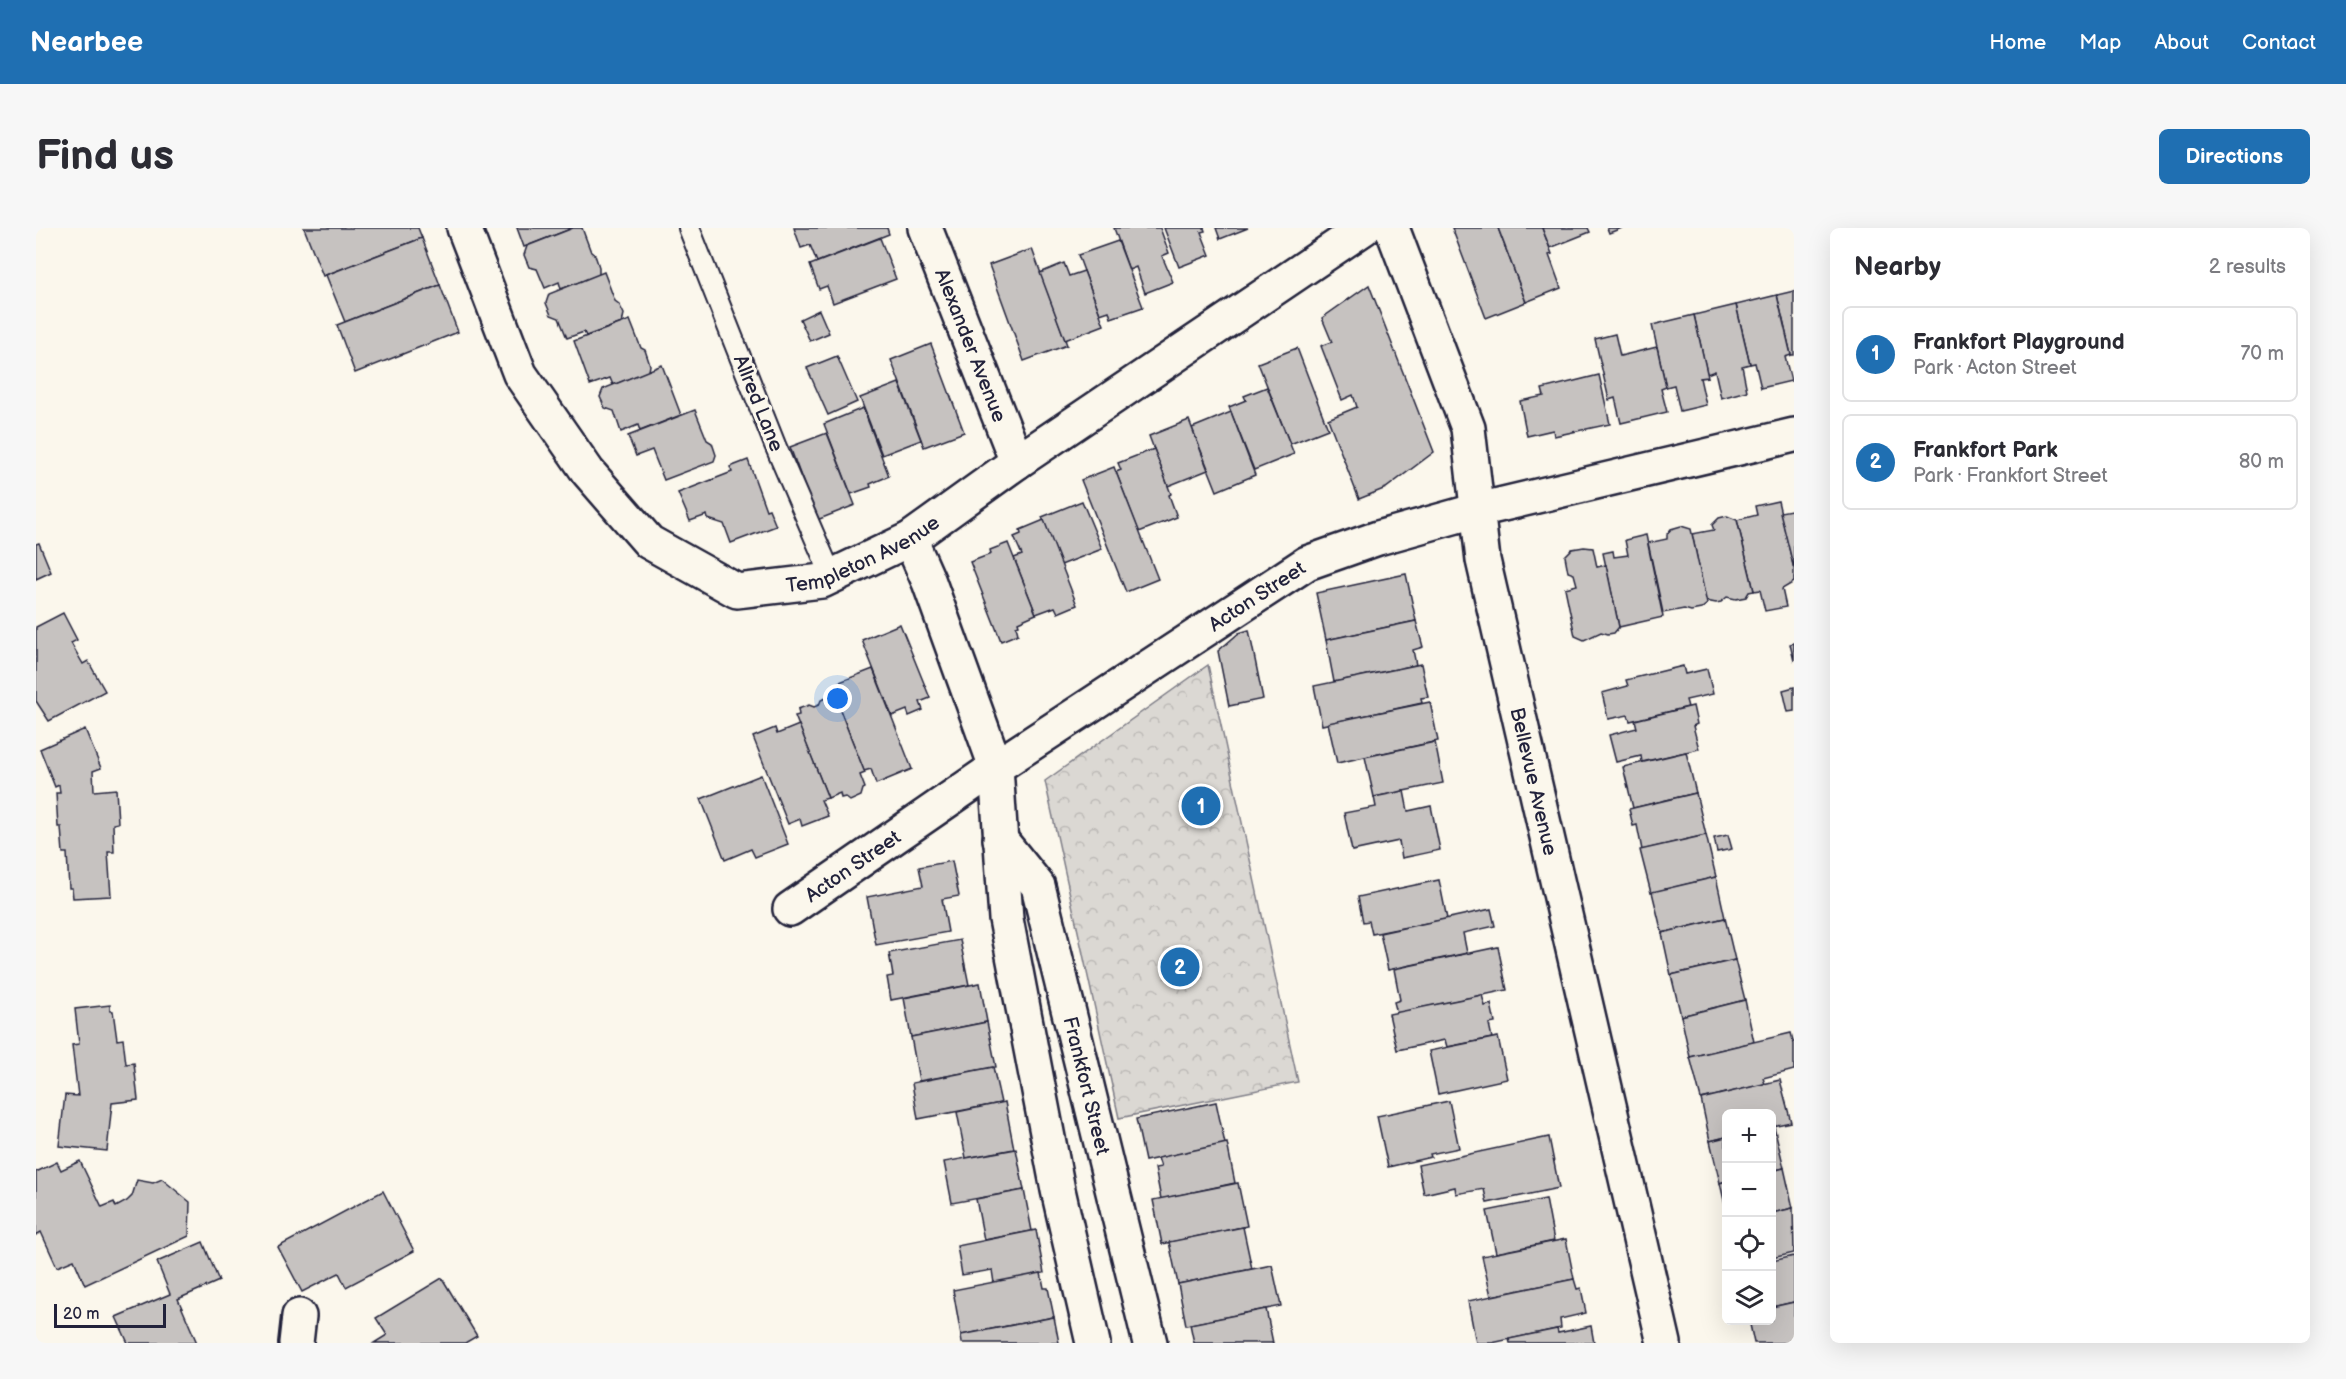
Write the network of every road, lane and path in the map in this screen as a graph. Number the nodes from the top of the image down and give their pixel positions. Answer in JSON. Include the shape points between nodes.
{"nodes":[{"id":1,"x":464,"y":228,"type":"edge"},
{"id":2,"x":689,"y":228,"type":"edge"},
{"id":3,"x":925,"y":228,"type":"edge"},
{"id":4,"x":1364,"y":228,"type":"edge"},
{"id":5,"x":1392,"y":228,"type":"edge"},
{"id":6,"x":1794,"y":435,"type":"edge"},
{"id":7,"x":1017,"y":462,"type":"junction"},
{"id":8,"x":1478,"y":510,"type":"junction"},
{"id":9,"x":910,"y":539,"type":"junction"},
{"id":10,"x":832,"y":577,"type":"junction"},
{"id":11,"x":996,"y":767,"type":"junction"},
{"id":12,"x":1000,"y":839,"type":"junction"},
{"id":13,"x":790,"y":909,"type":"dead end"},
{"id":14,"x":1093,"y":1343,"type":"edge"},
{"id":15,"x":1150,"y":1343,"type":"edge"},
{"id":16,"x":1664,"y":1343,"type":"edge"}],
"edges":[{"from":1,"to":10,"type":"street","name":"Templeton Avenue","via":[[520,374],[588,472],[649,542],[737,591]]},
{"from":2,"to":10,"type":"lane","name":"Allred Lane"},
{"from":3,"to":7,"type":"street","name":"Alexander Avenue"},
{"from":4,"to":7,"type":"street","name":"Templeton Avenue"},
{"from":5,"to":8,"type":"street","name":"Bellevue Avenue","via":[[1468,428]]},
{"from":6,"to":8,"type":"street","name":"Acton Street"},
{"from":7,"to":9,"type":"street","name":"Templeton Avenue"},
{"from":8,"to":11,"type":"street","name":"Acton Street","via":[[1307,563]]},
{"from":8,"to":16,"type":"street","name":"Bellevue Avenue","via":[[1483,560]]},
{"from":9,"to":10,"type":"street","name":"Templeton Avenue"},
{"from":9,"to":11,"type":"street"},
{"from":11,"to":12,"type":"street"},
{"from":11,"to":13,"type":"street","name":"Acton Street"},
{"from":12,"to":14,"type":"street","via":[[1006,919],[1058,1190]]},
{"from":12,"to":15,"type":"street","name":"Frankfort Street","via":[[1038,886]]}]}
